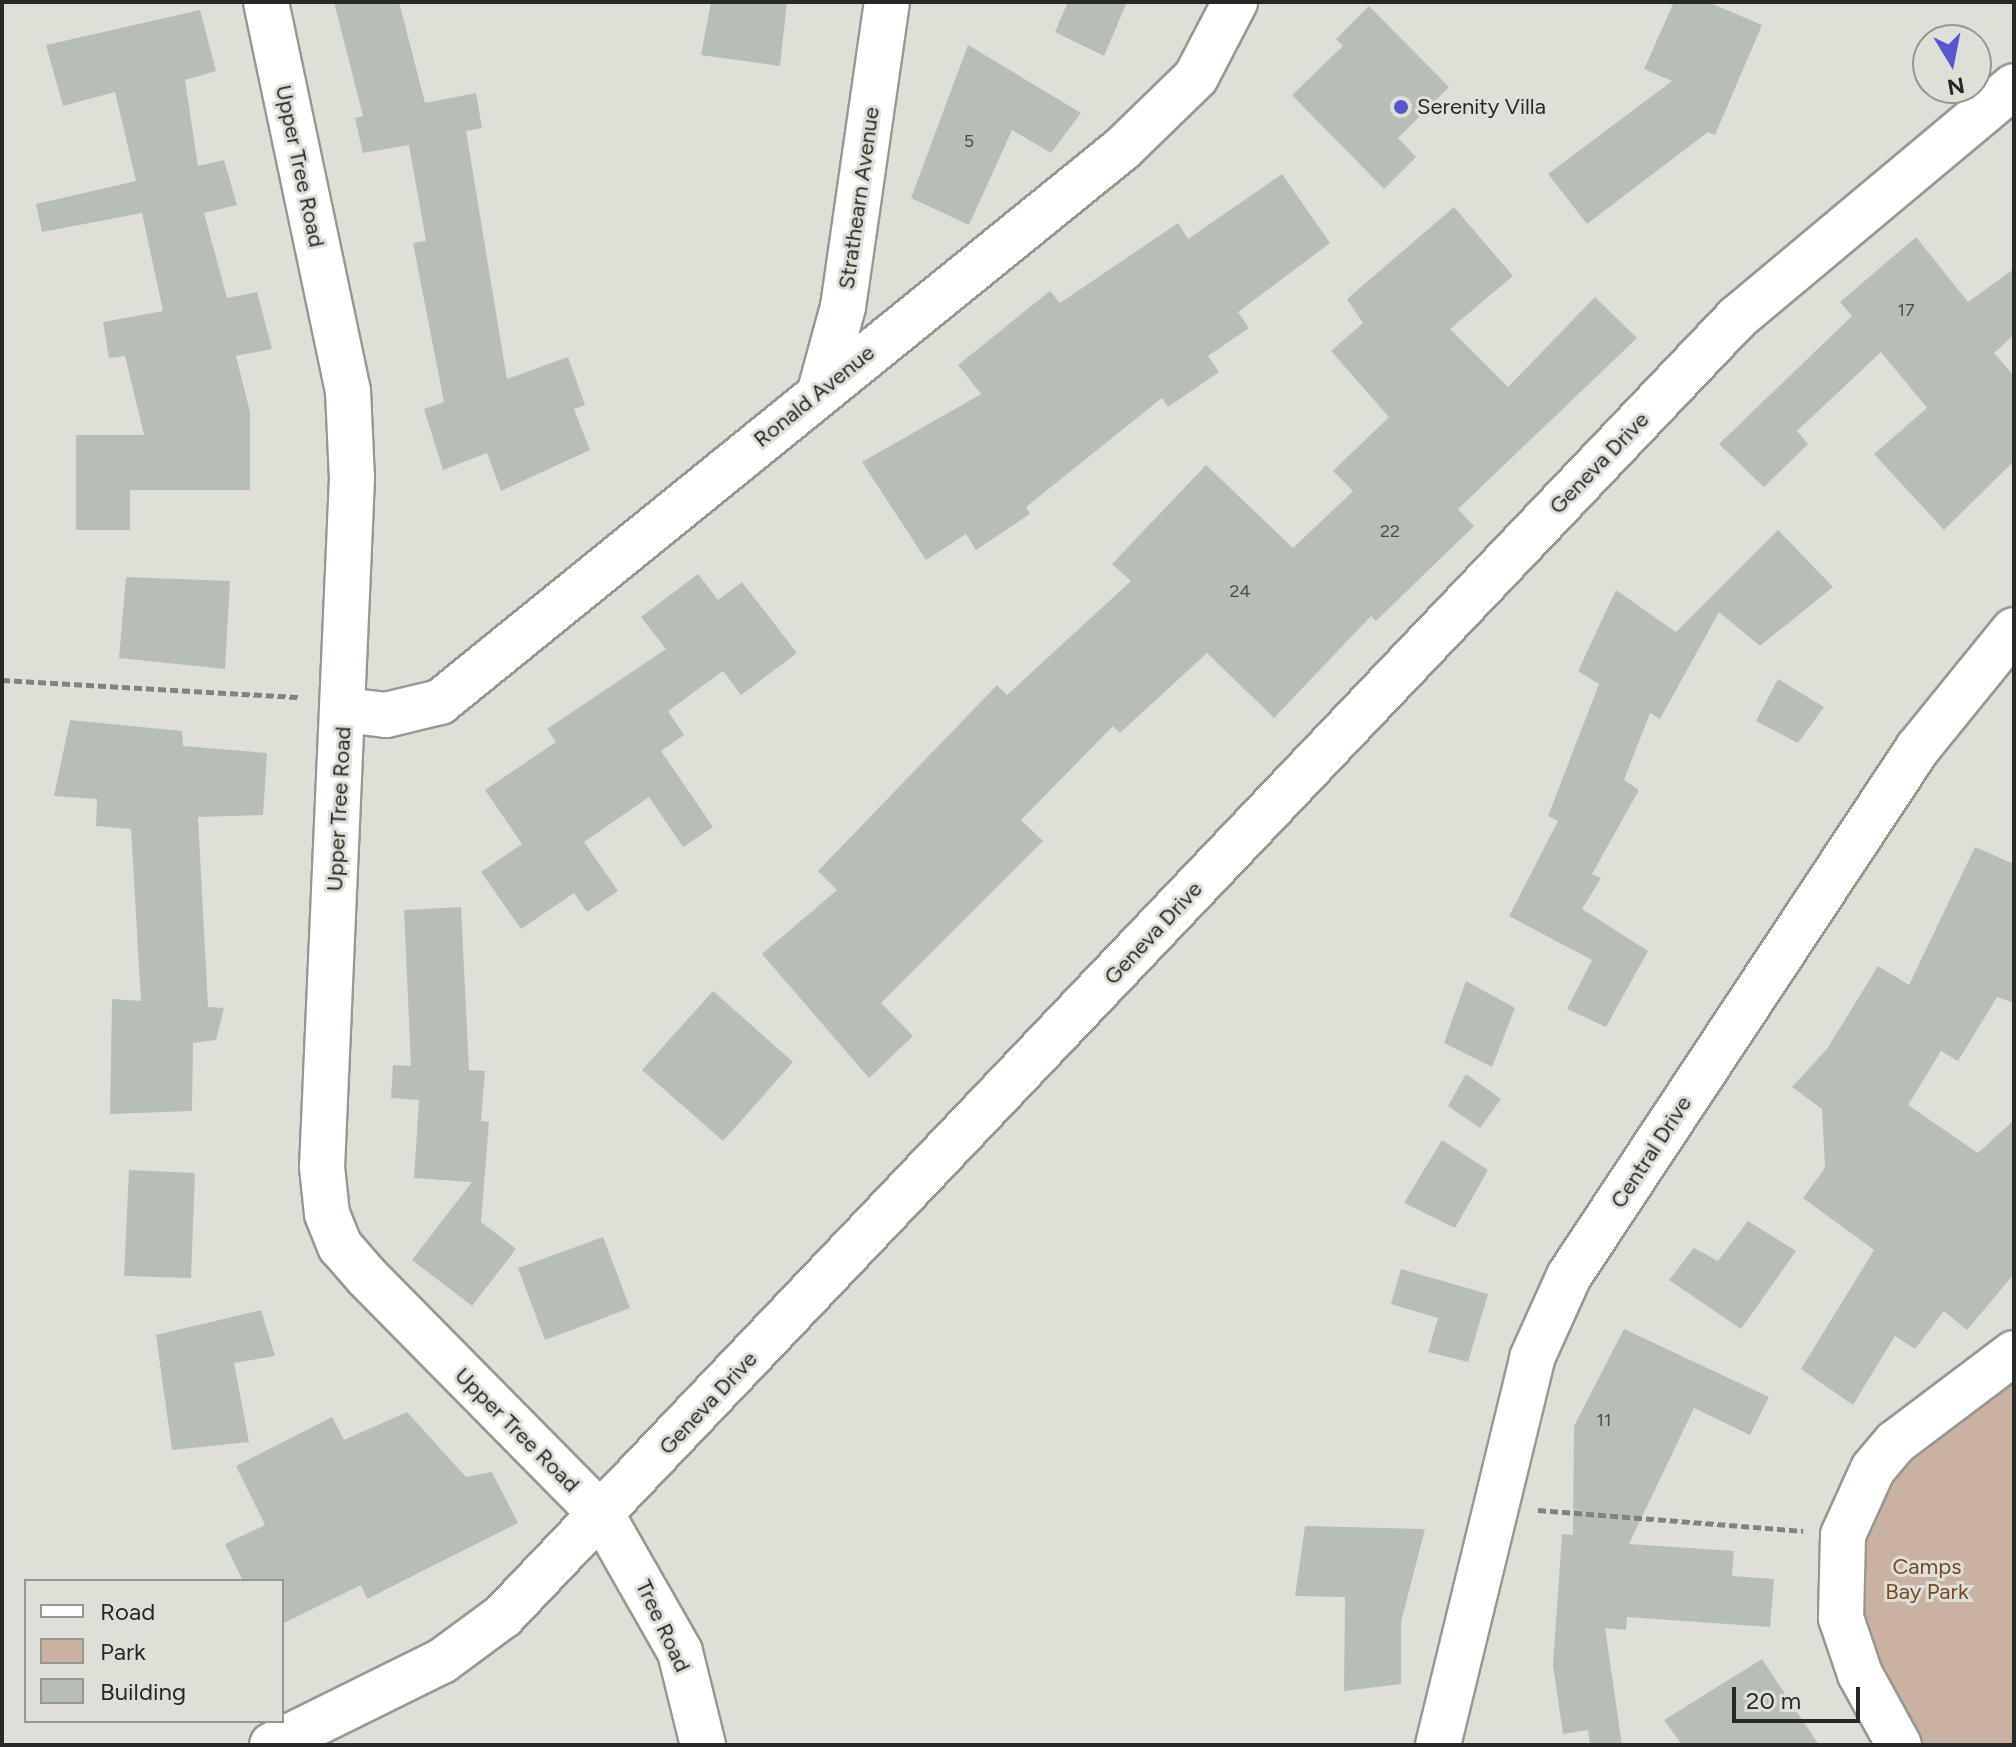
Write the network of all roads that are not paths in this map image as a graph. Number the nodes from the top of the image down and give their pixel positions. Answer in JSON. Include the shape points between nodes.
{"nodes":[{"id":1,"x":266,"y":2,"type":"edge"},
{"id":2,"x":887,"y":2,"type":"edge"},
{"id":3,"x":1235,"y":2,"type":"edge"},
{"id":4,"x":2014,"y":86,"type":"edge"},
{"id":5,"x":820,"y":391,"type":"junction"},
{"id":6,"x":2014,"y":630,"type":"edge"},
{"id":7,"x":343,"y":710,"type":"junction"},
{"id":8,"x":2014,"y":1353,"type":"edge"},
{"id":9,"x":602,"y":1515,"type":"junction"},
{"id":10,"x":318,"y":1734,"type":"edge"},
{"id":11,"x":272,"y":1745,"type":"edge"},
{"id":12,"x":703,"y":1745,"type":"edge"},
{"id":13,"x":1438,"y":1745,"type":"edge"},
{"id":14,"x":1899,"y":1745,"type":"edge"}],
"edges":[{"from":1,"to":7,"type":"street","name":"Upper Tree Road","via":[[348,391],[352,478]]},
{"from":2,"to":5,"type":"street","name":"Strathearn Avenue","via":[[843,307]]},
{"from":3,"to":5,"type":"street","name":"Ronald Avenue","via":[[1196,77],[1122,149]]},
{"from":4,"to":9,"type":"street","name":"Geneva Drive","via":[[1738,317]]},
{"from":5,"to":7,"type":"street","name":"Ronald Avenue","via":[[440,702],[386,715]]},
{"from":6,"to":13,"type":"street","name":"Central Drive","via":[[1918,748],[1569,1276],[1532,1358]]},
{"from":7,"to":9,"type":"street","name":"Upper Tree Road","via":[[322,1167],[327,1214],[340,1246],[366,1276]]},
{"from":8,"to":14,"type":"street","via":[[1896,1442],[1873,1469],[1843,1535],[1841,1618],[1860,1674]]},
{"from":9,"to":10,"type":"street","name":"Geneva Drive","via":[[474,1640]]},
{"from":9,"to":12,"type":"street","name":"Tree Road","via":[[680,1652]]},
{"from":10,"to":11,"type":"street","name":"Geneva Drive"}]}
